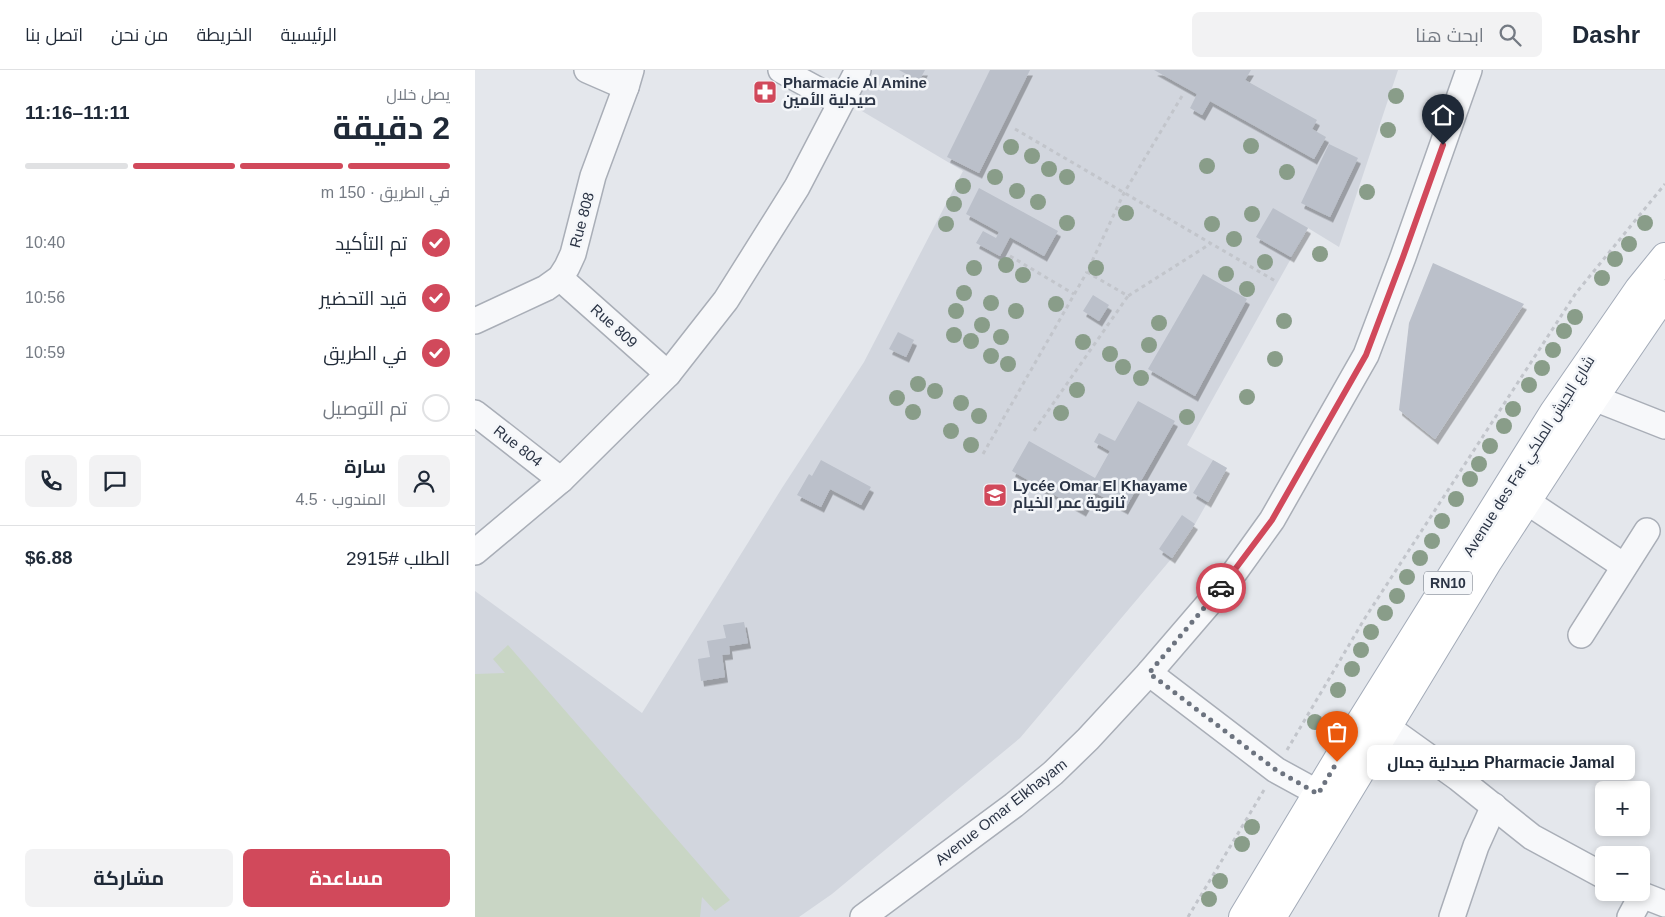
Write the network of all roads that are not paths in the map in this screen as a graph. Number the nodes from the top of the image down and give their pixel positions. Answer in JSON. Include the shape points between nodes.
{"nodes":[{"id":1,"x":587,"y":70,"type":"edge"},
{"id":2,"x":781,"y":70,"type":"edge"},
{"id":3,"x":858,"y":70,"type":"edge"},
{"id":4,"x":1469,"y":70,"type":"edge"},
{"id":5,"x":628,"y":78,"type":"edge"},
{"id":6,"x":840,"y":102,"type":"junction"},
{"id":7,"x":1665,"y":257,"type":"edge"},
{"id":8,"x":560,"y":278,"type":"junction"},
{"id":9,"x":1665,"y":294,"type":"edge"},
{"id":10,"x":475,"y":320,"type":"edge"},
{"id":11,"x":668,"y":374,"type":"junction"},
{"id":12,"x":1594,"y":398,"type":"junction"},
{"id":13,"x":475,"y":413,"type":"edge"},
{"id":14,"x":1665,"y":426,"type":"edge"},
{"id":15,"x":561,"y":480,"type":"junction"},
{"id":16,"x":1526,"y":501,"type":"junction"},
{"id":17,"x":1647,"y":531,"type":"dead end"},
{"id":18,"x":475,"y":552,"type":"edge"},
{"id":19,"x":1624,"y":566,"type":"junction"},
{"id":20,"x":1581,"y":635,"type":"dead end"},
{"id":21,"x":1149,"y":673,"type":"junction"},
{"id":22,"x":1387,"y":727,"type":"junction"},
{"id":23,"x":1318,"y":794,"type":"junction"},
{"id":24,"x":1494,"y":806,"type":"junction"},
{"id":25,"x":1595,"y":871,"type":"edge"},
{"id":26,"x":1650,"y":898,"type":"edge"},
{"id":27,"x":1636,"y":901,"type":"edge"},
{"id":28,"x":1665,"y":904,"type":"edge"},
{"id":29,"x":863,"y":917,"type":"edge"},
{"id":30,"x":1243,"y":917,"type":"edge"},
{"id":31,"x":1272,"y":917,"type":"edge"},
{"id":32,"x":1451,"y":917,"type":"edge"},
{"id":33,"x":1630,"y":917,"type":"edge"}],
"edges":[{"from":1,"to":5,"type":"street"},
{"from":2,"to":6,"type":"street"},
{"from":3,"to":6,"type":"street"},
{"from":4,"to":21,"type":"street","name":"Avenue Omar Elkhayam","via":[[1366,355],[1272,520],[1229,580]]},
{"from":5,"to":8,"type":"street","name":"Rue 808","via":[[593,176],[573,254]]},
{"from":6,"to":11,"type":"street","via":[[797,187],[726,300]]},
{"from":7,"to":23,"type":"main road","name":"Avenue des Far شارع الجيش الملكي","number":"RN10","via":[[1639,289],[1554,412]]},
{"from":8,"to":10,"type":"street","name":"Rue 808","via":[[546,288]]},
{"from":8,"to":11,"type":"street","name":"Rue 809"},
{"from":9,"to":12,"type":"main road","name":"Avenue des Far شارع الجيش الملكي","number":"RN10"},
{"from":11,"to":15,"type":"street"},
{"from":12,"to":14,"type":"street"},
{"from":12,"to":16,"type":"main road","name":"Avenue des Far شارع الجيش الملكي","number":"RN10"},
{"from":13,"to":15,"type":"street","name":"Rue 804"},
{"from":15,"to":18,"type":"street"},
{"from":16,"to":19,"type":"street"},
{"from":16,"to":22,"type":"main road","name":"Avenue des Far شارع الجيش الملكي","number":"RN10"},
{"from":17,"to":19,"type":"street"},
{"from":19,"to":20,"type":"street"},
{"from":21,"to":23,"type":"street","via":[[1276,770]]},
{"from":21,"to":29,"type":"street","name":"Avenue Omar Elkhayam","via":[[1089,740],[1053,772],[1014,805]]},
{"from":22,"to":24,"type":"street"},
{"from":22,"to":31,"type":"main road","name":"Avenue des Far شارع الجيش الملكي","number":"RN10"},
{"from":23,"to":30,"type":"main road","name":"Avenue des Far شارع الجيش الملكي","number":"RN10"},
{"from":24,"to":25,"type":"street","via":[[1532,837]]},
{"from":24,"to":32,"type":"street"},
{"from":26,"to":28,"type":"street"},
{"from":27,"to":33,"type":"street"}]}
